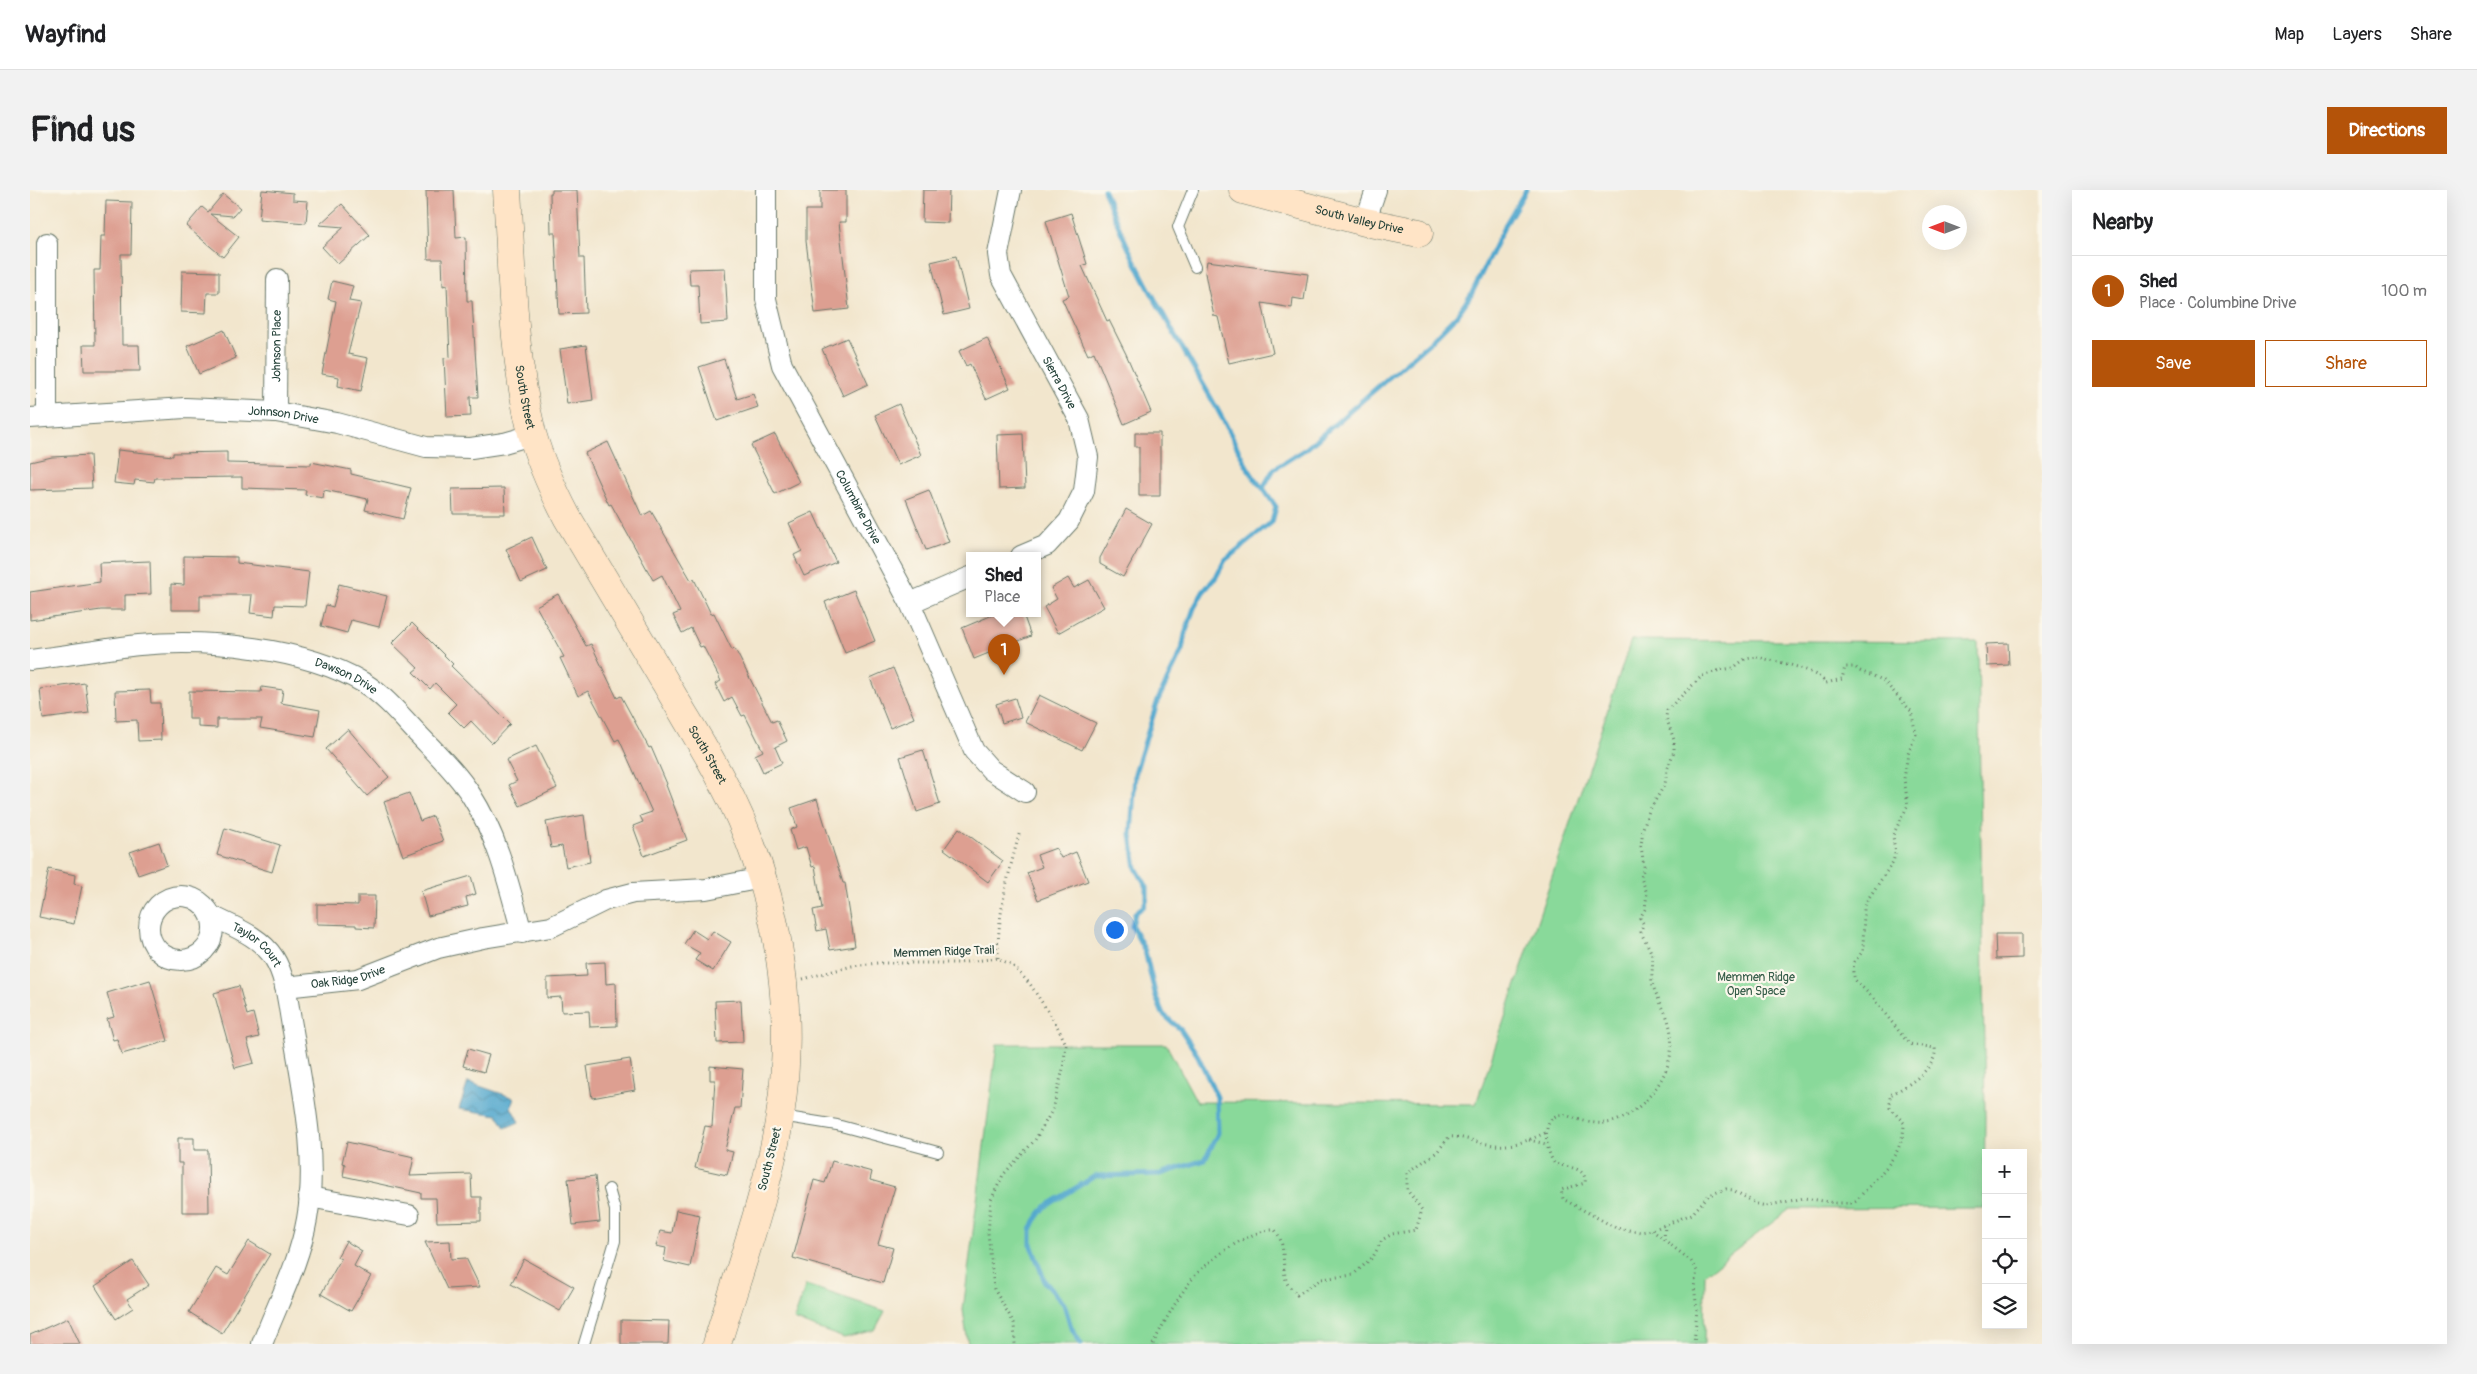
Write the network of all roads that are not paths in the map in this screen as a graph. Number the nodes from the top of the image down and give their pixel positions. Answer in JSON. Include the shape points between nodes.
{"nodes":[{"id":1,"x":507,"y":190,"type":"edge"},
{"id":2,"x":766,"y":190,"type":"edge"},
{"id":3,"x":1011,"y":190,"type":"edge"},
{"id":4,"x":1193,"y":190,"type":"edge"},
{"id":5,"x":1243,"y":190,"type":"edge"},
{"id":6,"x":1376,"y":190,"type":"edge"},
{"id":7,"x":1365,"y":222,"type":"junction"},
{"id":8,"x":1419,"y":233,"type":"dead end"},
{"id":9,"x":47,"y":243,"type":"dead end"},
{"id":10,"x":1195,"y":267,"type":"dead end"},
{"id":11,"x":277,"y":279,"type":"dead end"},
{"id":12,"x":276,"y":412,"type":"junction"},
{"id":13,"x":38,"y":417,"type":"edge"},
{"id":14,"x":532,"y":435,"type":"junction"},
{"id":15,"x":1030,"y":552,"type":"edge"},
{"id":16,"x":966,"y":580,"type":"edge"},
{"id":17,"x":910,"y":603,"type":"junction"},
{"id":18,"x":30,"y":660,"type":"edge"},
{"id":19,"x":1025,"y":792,"type":"dead end"},
{"id":20,"x":762,"y":878,"type":"junction"},
{"id":21,"x":212,"y":916,"type":"dead end"},
{"id":22,"x":522,"y":933,"type":"junction"},
{"id":23,"x":285,"y":987,"type":"junction"},
{"id":24,"x":780,"y":1116,"type":"junction"},
{"id":25,"x":938,"y":1152,"type":"dead end"},
{"id":26,"x":609,"y":1189,"type":"dead end"},
{"id":27,"x":309,"y":1197,"type":"junction"},
{"id":28,"x":409,"y":1215,"type":"dead end"},
{"id":29,"x":262,"y":1344,"type":"edge"},
{"id":30,"x":584,"y":1344,"type":"edge"},
{"id":31,"x":717,"y":1344,"type":"edge"}],
"edges":[{"from":1,"to":14,"type":"street","name":"South Street","via":[[520,369]]},
{"from":2,"to":17,"type":"street","name":"Columbine Drive","via":[[766,299],[782,365]]},
{"from":3,"to":15,"type":"street","name":"Sierra Drive","via":[[998,254],[1001,275],[1079,419],[1088,457],[1084,491],[1069,521],[1047,545]]},
{"from":4,"to":10,"type":"lane","via":[[1178,227]]},
{"from":5,"to":7,"type":"street","name":"South Valley Drive"},
{"from":6,"to":7,"type":"street"},
{"from":7,"to":8,"type":"street","name":"South Valley Drive"},
{"from":9,"to":13,"type":"street"},
{"from":11,"to":12,"type":"street","name":"Johnson Place"},
{"from":12,"to":13,"type":"street","name":"Johnson Drive","via":[[185,408]]},
{"from":12,"to":14,"type":"street","name":"Johnson Drive","via":[[337,422],[426,447],[471,448]]},
{"from":14,"to":20,"type":"street","name":"South Street","via":[[567,517],[722,779]]},
{"from":16,"to":17,"type":"street"},
{"from":17,"to":19,"type":"street","name":"Columbine Drive","via":[[974,751],[991,770]]},
{"from":18,"to":22,"type":"street","name":"Dawson Drive","via":[[140,645],[209,645],[293,656],[353,677],[391,706],[446,763],[471,795],[500,855]]},
{"from":20,"to":22,"type":"street","name":"Oak Ridge Drive","via":[[719,888],[633,893],[606,900],[562,924]]},
{"from":20,"to":24,"type":"street","name":"South Street","via":[[778,942],[784,985],[786,1038]]},
{"from":21,"to":23,"type":"street","name":"Taylor Court","via":[[259,942],[274,958]]},
{"from":22,"to":23,"type":"street","name":"Oak Ridge Drive","via":[[438,948],[358,979]]},
{"from":23,"to":27,"type":"street","via":[[304,1102]]},
{"from":24,"to":25,"type":"lane","via":[[837,1125]]},
{"from":24,"to":31,"type":"street","name":"South Street"},
{"from":26,"to":30,"type":"lane","via":[[615,1210],[615,1241]]},
{"from":27,"to":28,"type":"street"},
{"from":27,"to":29,"type":"street","via":[[297,1258]]}]}
